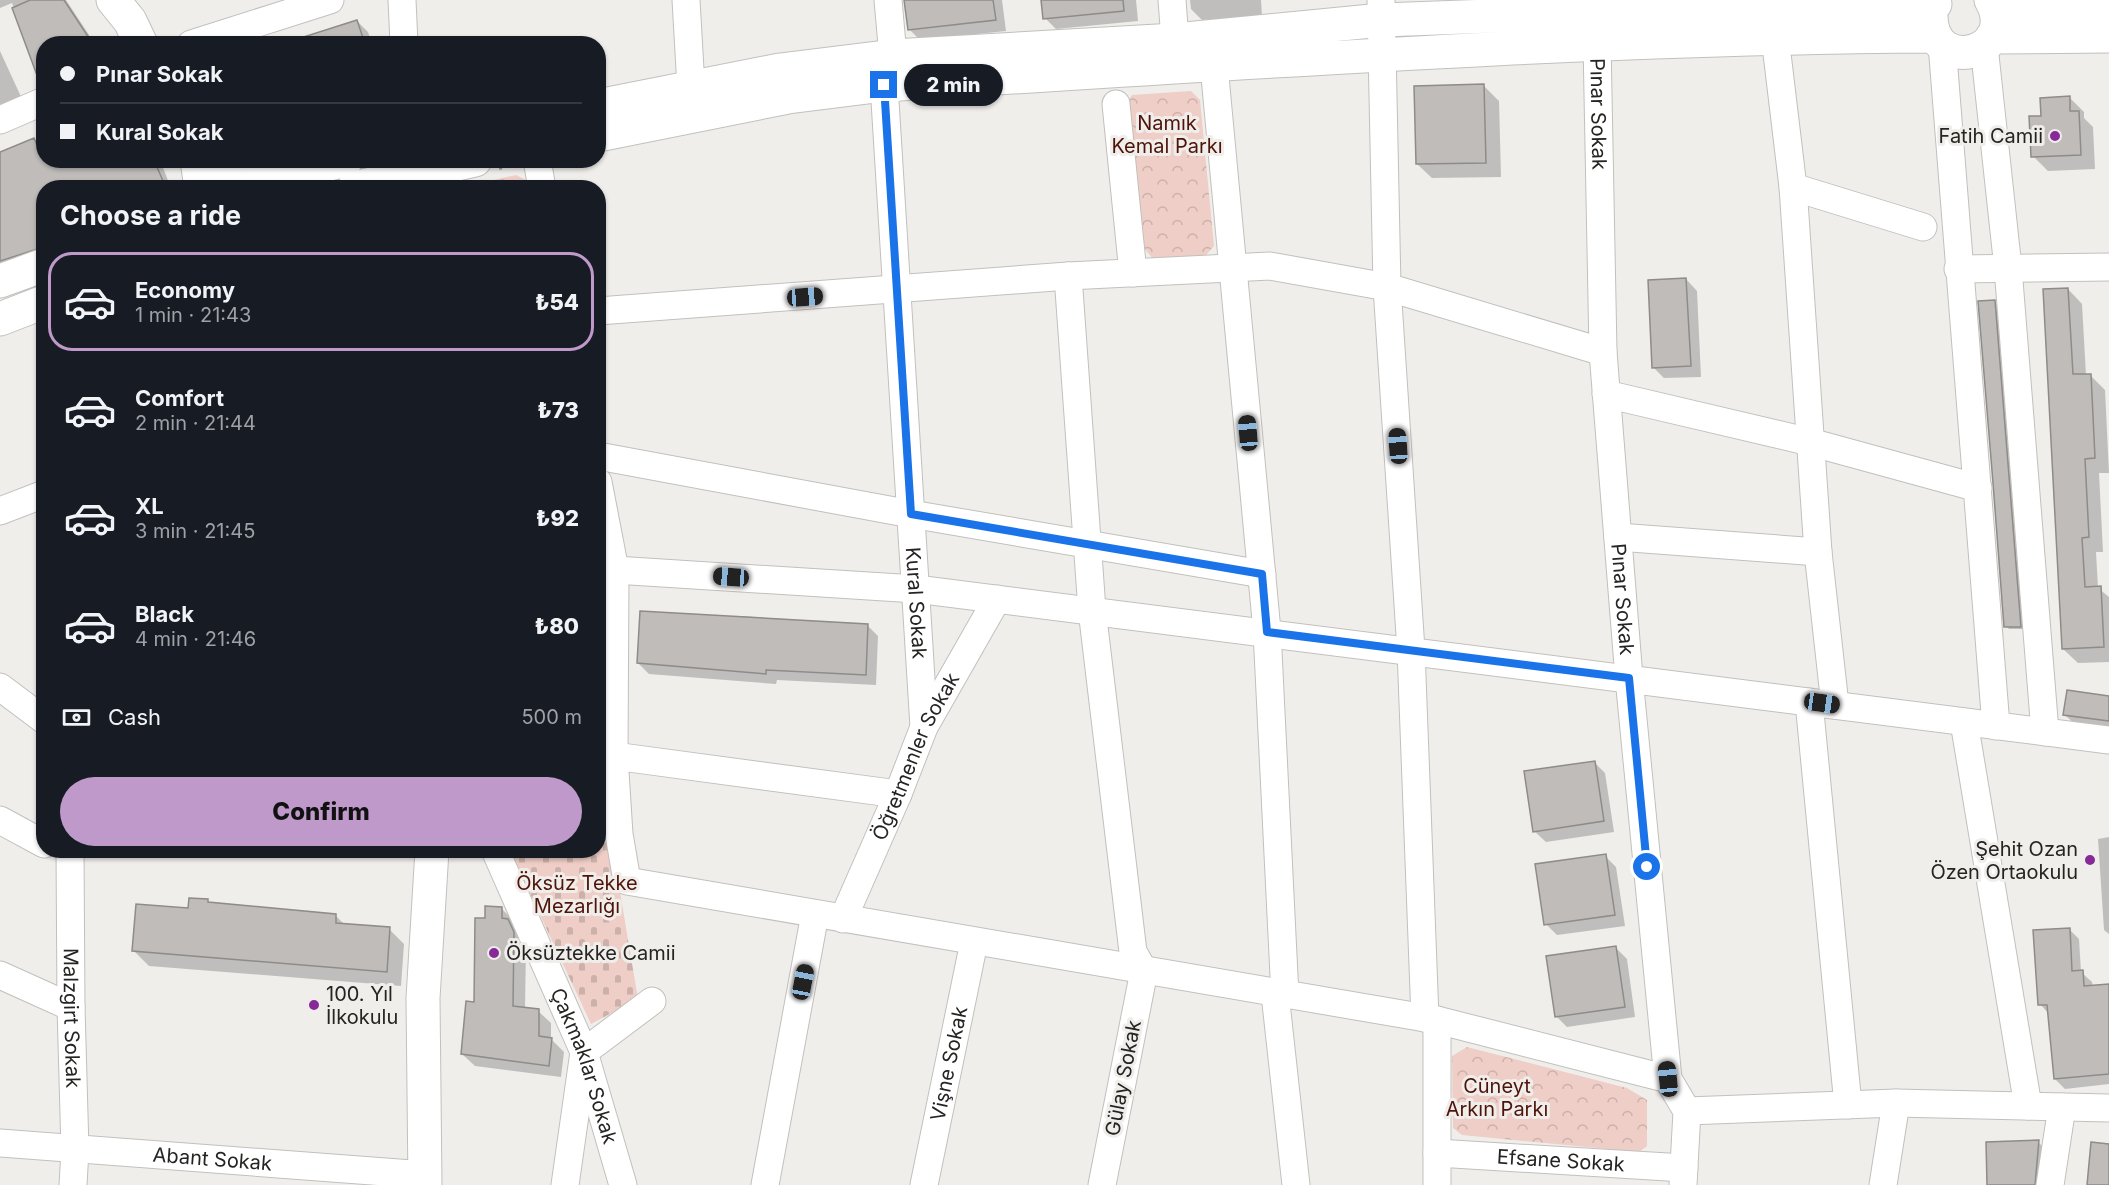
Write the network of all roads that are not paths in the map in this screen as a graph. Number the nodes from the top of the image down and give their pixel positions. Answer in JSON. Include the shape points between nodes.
{"nodes":[{"id":1,"x":113,"y":0,"type":"edge"},
{"id":2,"x":330,"y":0,"type":"edge"},
{"id":3,"x":402,"y":0,"type":"edge"},
{"id":4,"x":686,"y":0,"type":"edge"},
{"id":5,"x":888,"y":0,"type":"edge"},
{"id":6,"x":1172,"y":0,"type":"edge"},
{"id":7,"x":1936,"y":2,"type":"edge"},
{"id":8,"x":1732,"y":4,"type":"edge"},
{"id":9,"x":2109,"y":5,"type":"edge"},
{"id":10,"x":1558,"y":7,"type":"edge"},
{"id":11,"x":1381,"y":10,"type":"edge"},
{"id":12,"x":1990,"y":23,"type":"edge"},
{"id":13,"x":137,"y":36,"type":"edge"},
{"id":14,"x":216,"y":36,"type":"edge"},
{"id":15,"x":404,"y":36,"type":"edge"},
{"id":16,"x":2109,"y":36,"type":"edge"},
{"id":17,"x":1775,"y":37,"type":"junction"},
{"id":18,"x":1175,"y":40,"type":"junction"},
{"id":19,"x":1938,"y":40,"type":"junction"},
{"id":20,"x":1597,"y":42,"type":"junction"},
{"id":21,"x":1382,"y":53,"type":"junction"},
{"id":22,"x":1214,"y":66,"type":"junction"},
{"id":23,"x":888,"y":70,"type":"junction"},
{"id":24,"x":691,"y":87,"type":"junction"},
{"id":25,"x":36,"y":104,"type":"edge"},
{"id":26,"x":606,"y":104,"type":"edge"},
{"id":27,"x":1116,"y":104,"type":"dead end"},
{"id":28,"x":0,"y":120,"type":"edge"},
{"id":29,"x":606,"y":133,"type":"edge"},
{"id":30,"x":219,"y":168,"type":"edge"},
{"id":31,"x":312,"y":168,"type":"edge"},
{"id":32,"x":441,"y":168,"type":"edge"},
{"id":33,"x":230,"y":180,"type":"edge"},
{"id":34,"x":261,"y":180,"type":"edge"},
{"id":35,"x":389,"y":180,"type":"edge"},
{"id":36,"x":1793,"y":187,"type":"junction"},
{"id":37,"x":1923,"y":227,"type":"dead end"},
{"id":38,"x":2109,"y":267,"type":"edge"},
{"id":39,"x":36,"y":268,"type":"edge"},
{"id":40,"x":1233,"y":268,"type":"junction"},
{"id":41,"x":2008,"y":268,"type":"junction"},
{"id":42,"x":1958,"y":269,"type":"junction"},
{"id":43,"x":1133,"y":273,"type":"junction"},
{"id":44,"x":1068,"y":276,"type":"junction"},
{"id":45,"x":0,"y":281,"type":"edge"},
{"id":46,"x":1387,"y":287,"type":"junction"},
{"id":47,"x":897,"y":291,"type":"junction"},
{"id":48,"x":36,"y":305,"type":"edge"},
{"id":49,"x":606,"y":310,"type":"edge"},
{"id":50,"x":0,"y":319,"type":"edge"},
{"id":51,"x":1602,"y":352,"type":"junction"},
{"id":52,"x":1606,"y":394,"type":"junction"},
{"id":53,"x":1810,"y":442,"type":"junction"},
{"id":54,"x":606,"y":457,"type":"edge"},
{"id":55,"x":1978,"y":488,"type":"junction"},
{"id":56,"x":36,"y":497,"type":"edge"},
{"id":57,"x":0,"y":511,"type":"edge"},
{"id":58,"x":911,"y":514,"type":"junction"},
{"id":59,"x":1618,"y":537,"type":"junction"},
{"id":60,"x":1087,"y":544,"type":"junction"},
{"id":61,"x":1818,"y":552,"type":"junction"},
{"id":62,"x":607,"y":572,"type":"edge"},
{"id":63,"x":1262,"y":574,"type":"junction"},
{"id":64,"x":916,"y":589,"type":"junction"},
{"id":65,"x":997,"y":599,"type":"junction"},
{"id":66,"x":1092,"y":610,"type":"junction"},
{"id":67,"x":1267,"y":632,"type":"junction"},
{"id":68,"x":1411,"y":650,"type":"junction"},
{"id":69,"x":1629,"y":678,"type":"junction"},
{"id":70,"x":0,"y":687,"type":"edge"},
{"id":71,"x":1822,"y":703,"type":"junction"},
{"id":72,"x":36,"y":714,"type":"edge"},
{"id":73,"x":1964,"y":722,"type":"junction"},
{"id":74,"x":1996,"y":726,"type":"junction"},
{"id":75,"x":924,"y":727,"type":"junction"},
{"id":76,"x":2045,"y":732,"type":"junction"},
{"id":77,"x":2109,"y":740,"type":"edge"},
{"id":78,"x":614,"y":756,"type":"junction"},
{"id":79,"x":898,"y":794,"type":"junction"},
{"id":80,"x":0,"y":820,"type":"edge"},
{"id":81,"x":36,"y":840,"type":"edge"},
{"id":82,"x":65,"y":858,"type":"edge"},
{"id":83,"x":432,"y":858,"type":"edge"},
{"id":84,"x":499,"y":858,"type":"edge"},
{"id":85,"x":815,"y":914,"type":"junction"},
{"id":86,"x":843,"y":919,"type":"junction"},
{"id":87,"x":974,"y":942,"type":"junction"},
{"id":88,"x":1144,"y":971,"type":"junction"},
{"id":89,"x":0,"y":975,"type":"edge"},
{"id":90,"x":1280,"y":995,"type":"junction"},
{"id":91,"x":652,"y":1001,"type":"dead end"},
{"id":92,"x":71,"y":1007,"type":"junction"},
{"id":93,"x":1431,"y":1019,"type":"junction"},
{"id":94,"x":584,"y":1052,"type":"junction"},
{"id":95,"x":1668,"y":1079,"type":"junction"},
{"id":96,"x":1896,"y":1103,"type":"junction"},
{"id":97,"x":1848,"y":1105,"type":"junction"},
{"id":98,"x":2028,"y":1106,"type":"junction"},
{"id":99,"x":2062,"y":1107,"type":"junction"},
{"id":100,"x":2109,"y":1108,"type":"edge"},
{"id":101,"x":1687,"y":1111,"type":"junction"},
{"id":102,"x":0,"y":1143,"type":"edge"},
{"id":103,"x":75,"y":1150,"type":"junction"},
{"id":104,"x":1437,"y":1153,"type":"junction"},
{"id":105,"x":1684,"y":1177,"type":"edge"},
{"id":106,"x":425,"y":1180,"type":"edge"},
{"id":107,"x":73,"y":1185,"type":"edge"},
{"id":108,"x":565,"y":1185,"type":"edge"},
{"id":109,"x":623,"y":1185,"type":"edge"},
{"id":110,"x":765,"y":1185,"type":"edge"},
{"id":111,"x":924,"y":1185,"type":"edge"},
{"id":112,"x":1102,"y":1185,"type":"edge"},
{"id":113,"x":1296,"y":1185,"type":"edge"},
{"id":114,"x":1437,"y":1185,"type":"edge"},
{"id":115,"x":1883,"y":1185,"type":"edge"},
{"id":116,"x":2050,"y":1185,"type":"edge"}],
"edges":[{"from":1,"to":13,"type":"main road"},
{"from":2,"to":14,"type":"street"},
{"from":3,"to":15,"type":"street"},
{"from":4,"to":24,"type":"street"},
{"from":5,"to":23,"type":"street","name":"Kural Sokak"},
{"from":6,"to":18,"type":"street"},
{"from":7,"to":8,"type":"main road"},
{"from":7,"to":19,"type":"main road","via":[[1931,14]]},
{"from":8,"to":10,"type":"main road"},
{"from":9,"to":12,"type":"main road"},
{"from":10,"to":11,"type":"main road"},
{"from":11,"to":18,"type":"main road"},
{"from":11,"to":21,"type":"street"},
{"from":12,"to":16,"type":"main road"},
{"from":12,"to":19,"type":"main road","via":[[1972,52],[1961,53]]},
{"from":12,"to":41,"type":"street"},
{"from":17,"to":19,"type":"main road"},
{"from":17,"to":20,"type":"main road"},
{"from":17,"to":36,"type":"street"},
{"from":18,"to":23,"type":"main road"},
{"from":19,"to":42,"type":"street"},
{"from":20,"to":21,"type":"main road"},
{"from":20,"to":51,"type":"street","name":"Pınar Sokak"},
{"from":21,"to":22,"type":"main road"},
{"from":21,"to":46,"type":"street"},
{"from":22,"to":23,"type":"main road"},
{"from":22,"to":40,"type":"street"},
{"from":23,"to":24,"type":"main road","via":[[780,70]]},
{"from":23,"to":29,"type":"main road","via":[[788,97]]},
{"from":23,"to":47,"type":"street","name":"Kural Sokak"},
{"from":24,"to":26,"type":"main road"},
{"from":25,"to":28,"type":"street"},
{"from":27,"to":43,"type":"street"},
{"from":30,"to":33,"type":"main road"},
{"from":31,"to":34,"type":"main road"},
{"from":32,"to":35,"type":"main road"},
{"from":36,"to":37,"type":"street"},
{"from":36,"to":53,"type":"street"},
{"from":38,"to":41,"type":"street"},
{"from":39,"to":45,"type":"main road"},
{"from":40,"to":43,"type":"street"},
{"from":40,"to":46,"type":"street","via":[[1270,266]]},
{"from":40,"to":63,"type":"street"},
{"from":41,"to":42,"type":"street"},
{"from":41,"to":76,"type":"street"},
{"from":42,"to":55,"type":"street"},
{"from":43,"to":44,"type":"street"},
{"from":44,"to":47,"type":"street"},
{"from":44,"to":60,"type":"street"},
{"from":46,"to":51,"type":"street"},
{"from":46,"to":68,"type":"street"},
{"from":47,"to":49,"type":"street"},
{"from":47,"to":58,"type":"street","name":"Kural Sokak"},
{"from":48,"to":50,"type":"main road"},
{"from":51,"to":52,"type":"street","name":"Pınar Sokak"},
{"from":52,"to":53,"type":"street"},
{"from":52,"to":59,"type":"street","name":"Pınar Sokak"},
{"from":53,"to":55,"type":"street"},
{"from":53,"to":61,"type":"street"},
{"from":54,"to":58,"type":"street"},
{"from":55,"to":74,"type":"street"},
{"from":56,"to":57,"type":"street"},
{"from":58,"to":60,"type":"street"},
{"from":58,"to":64,"type":"street","name":"Kural Sokak"},
{"from":59,"to":61,"type":"street"},
{"from":59,"to":69,"type":"street","name":"Pınar Sokak"},
{"from":60,"to":63,"type":"street"},
{"from":60,"to":66,"type":"street"},
{"from":61,"to":71,"type":"street"},
{"from":62,"to":64,"type":"street"},
{"from":62,"to":78,"type":"street"},
{"from":63,"to":67,"type":"street"},
{"from":64,"to":65,"type":"street"},
{"from":64,"to":75,"type":"street","name":"Kural Sokak"},
{"from":65,"to":66,"type":"street"},
{"from":65,"to":75,"type":"street","name":"Öğretmenler Sokak"},
{"from":66,"to":67,"type":"street"},
{"from":66,"to":88,"type":"street","via":[[1133,952]]},
{"from":67,"to":68,"type":"street"},
{"from":67,"to":90,"type":"street"},
{"from":68,"to":69,"type":"street"},
{"from":68,"to":93,"type":"street"},
{"from":69,"to":71,"type":"street"},
{"from":69,"to":95,"type":"street","name":"Pınar Sokak"},
{"from":70,"to":72,"type":"street"},
{"from":71,"to":73,"type":"street"},
{"from":71,"to":97,"type":"street"},
{"from":73,"to":74,"type":"street"},
{"from":73,"to":98,"type":"street"},
{"from":74,"to":76,"type":"street"},
{"from":75,"to":79,"type":"street","name":"Öğretmenler Sokak"},
{"from":76,"to":77,"type":"street"},
{"from":78,"to":79,"type":"street"},
{"from":78,"to":85,"type":"street","via":[[619,834],[627,881]]},
{"from":79,"to":86,"type":"street","name":"Öğretmenler Sokak"},
{"from":80,"to":81,"type":"street"},
{"from":82,"to":92,"type":"street","name":"Malzgirt Sokak"},
{"from":83,"to":106,"type":"main road","via":[[423,998]]},
{"from":84,"to":94,"type":"street","name":"Çakmaklar Sokak"},
{"from":85,"to":86,"type":"street"},
{"from":85,"to":110,"type":"street"},
{"from":86,"to":87,"type":"street"},
{"from":87,"to":88,"type":"street"},
{"from":87,"to":111,"type":"street","name":"Vişne Sokak"},
{"from":88,"to":90,"type":"street"},
{"from":88,"to":112,"type":"street","name":"Gülay Sokak"},
{"from":89,"to":92,"type":"street"},
{"from":90,"to":93,"type":"street"},
{"from":90,"to":113,"type":"street"},
{"from":91,"to":94,"type":"street"},
{"from":92,"to":103,"type":"street","name":"Malzgirt Sokak"},
{"from":93,"to":95,"type":"street"},
{"from":93,"to":104,"type":"street"},
{"from":94,"to":108,"type":"street"},
{"from":94,"to":109,"type":"street","name":"Çakmaklar Sokak"},
{"from":95,"to":101,"type":"street","name":"Pınar Sokak"},
{"from":96,"to":97,"type":"street"},
{"from":96,"to":98,"type":"street"},
{"from":96,"to":115,"type":"street"},
{"from":97,"to":101,"type":"street"},
{"from":98,"to":99,"type":"street"},
{"from":99,"to":100,"type":"street"},
{"from":99,"to":116,"type":"street"},
{"from":101,"to":105,"type":"street"},
{"from":102,"to":103,"type":"street","name":"Abant Sokak"},
{"from":103,"to":106,"type":"street","name":"Abant Sokak"},
{"from":103,"to":107,"type":"street","name":"Malzgirt Sokak"},
{"from":104,"to":105,"type":"street","name":"Efsane Sokak"},
{"from":104,"to":114,"type":"street"}]}
